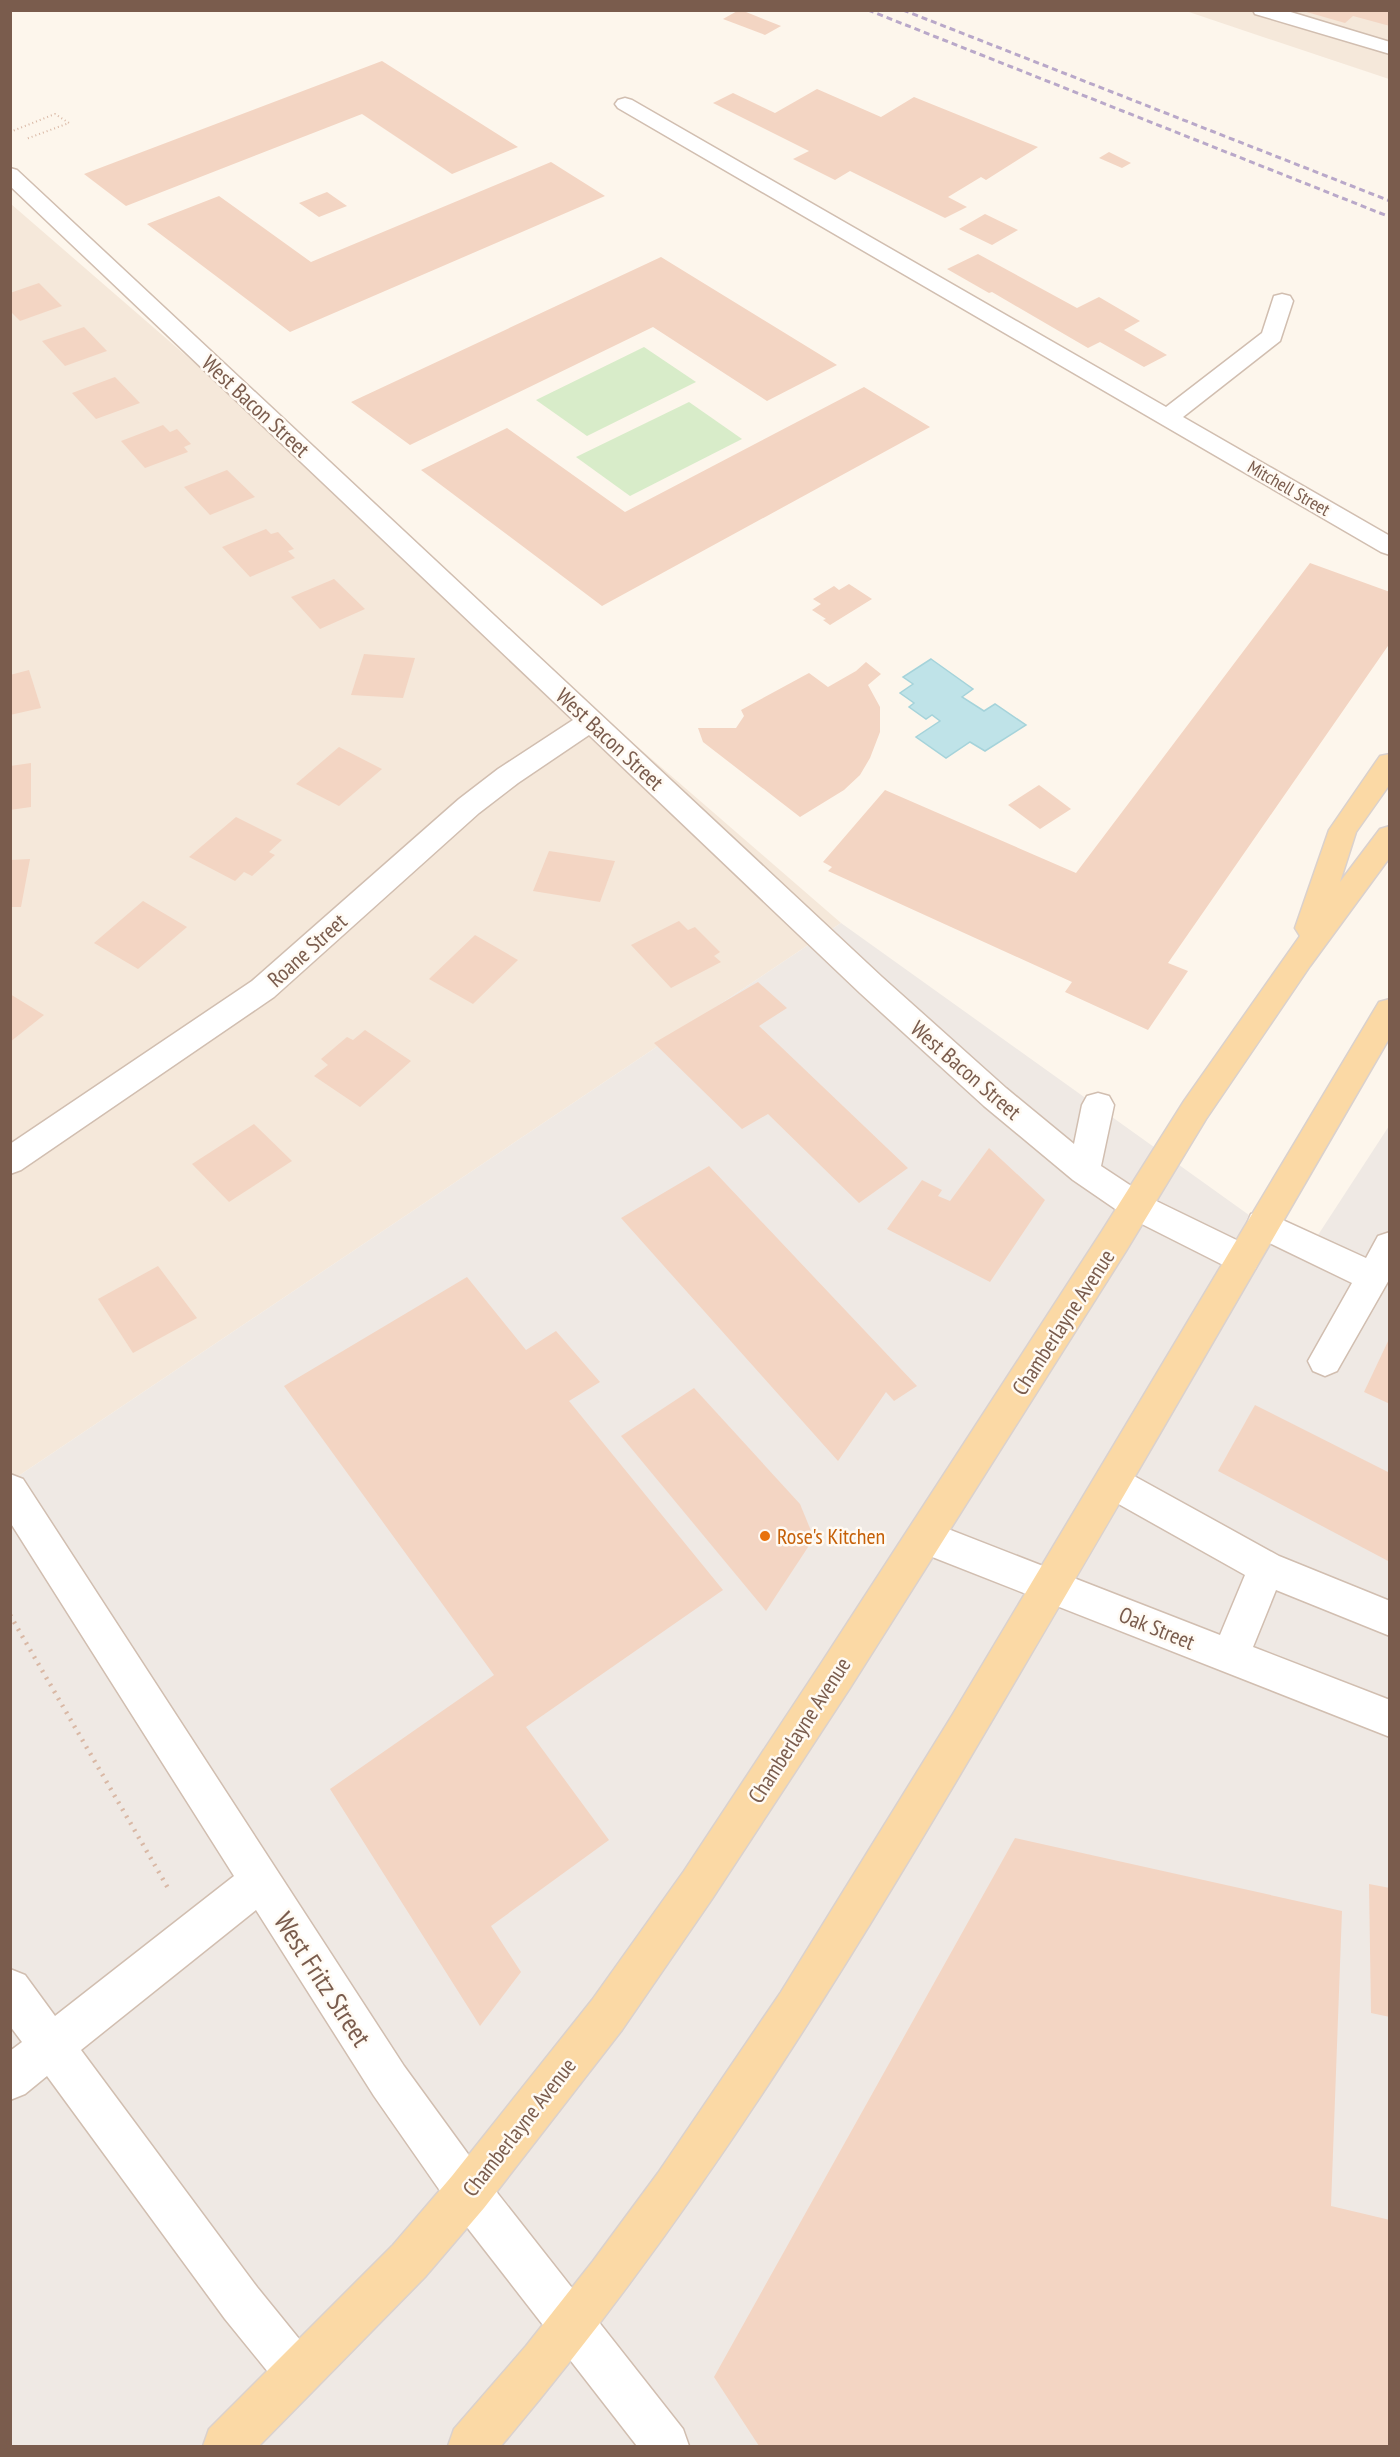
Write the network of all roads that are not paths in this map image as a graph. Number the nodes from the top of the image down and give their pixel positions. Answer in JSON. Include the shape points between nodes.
{"nodes":[{"id":1,"x":1262,"y":10,"type":"edge"},
{"id":2,"x":1389,"y":48,"type":"edge"},
{"id":3,"x":625,"y":104,"type":"dead end"},
{"id":4,"x":10,"y":174,"type":"edge"},
{"id":5,"x":1281,"y":301,"type":"dead end"},
{"id":6,"x":1166,"y":417,"type":"junction"},
{"id":7,"x":1389,"y":547,"type":"edge"},
{"id":8,"x":590,"y":721,"type":"junction"},
{"id":9,"x":1389,"y":763,"type":"edge"},
{"id":10,"x":1389,"y":836,"type":"edge"},
{"id":11,"x":1299,"y":958,"type":"junction"},
{"id":12,"x":1389,"y":1010,"type":"edge"},
{"id":13,"x":1098,"y":1105,"type":"dead end"},
{"id":14,"x":10,"y":1161,"type":"edge"},
{"id":15,"x":1084,"y":1171,"type":"junction"},
{"id":16,"x":1136,"y":1206,"type":"junction"},
{"id":17,"x":1263,"y":1224,"type":"junction"},
{"id":18,"x":1389,"y":1246,"type":"edge"},
{"id":19,"x":1244,"y":1259,"type":"junction"},
{"id":20,"x":1372,"y":1277,"type":"junction"},
{"id":21,"x":1325,"y":1361,"type":"dead end"},
{"id":22,"x":1112,"y":1482,"type":"junction"},
{"id":23,"x":10,"y":1490,"type":"edge"},
{"id":24,"x":925,"y":1537,"type":"junction"},
{"id":25,"x":1266,"y":1568,"type":"junction"},
{"id":26,"x":1051,"y":1587,"type":"junction"},
{"id":27,"x":1389,"y":1619,"type":"edge"},
{"id":28,"x":1230,"y":1657,"type":"junction"},
{"id":29,"x":1389,"y":1719,"type":"edge"},
{"id":30,"x":260,"y":1881,"type":"junction"},
{"id":31,"x":10,"y":1990,"type":"edge"},
{"id":32,"x":51,"y":2046,"type":"junction"},
{"id":33,"x":10,"y":2079,"type":"edge"},
{"id":34,"x":468,"y":2192,"type":"junction"},
{"id":35,"x":573,"y":2324,"type":"junction"},
{"id":36,"x":297,"y":2372,"type":"junction"},
{"id":37,"x":226,"y":2446,"type":"edge"},
{"id":38,"x":471,"y":2446,"type":"edge"},
{"id":39,"x":666,"y":2446,"type":"edge"}],
"edges":[{"from":1,"to":2,"type":"street"},
{"from":3,"to":6,"type":"street","name":"Mitchell Street"},
{"from":4,"to":8,"type":"street","name":"West Bacon Street"},
{"from":5,"to":6,"type":"street","via":[[1272,336]]},
{"from":6,"to":7,"type":"street","name":"Mitchell Street"},
{"from":8,"to":14,"type":"street","name":"Roane Street","via":[[469,806],[263,989]]},
{"from":8,"to":15,"type":"street","name":"West Bacon Street","via":[[871,985]]},
{"from":9,"to":11,"type":"main road","name":"Chamberlayne Avenue","via":[[1343,830]]},
{"from":10,"to":11,"type":"main road","name":"Chamberlayne Avenue"},
{"from":11,"to":16,"type":"main road","name":"Chamberlayne Avenue","via":[[1195,1110]]},
{"from":12,"to":17,"type":"main road"},
{"from":13,"to":15,"type":"street"},
{"from":15,"to":16,"type":"street","name":"West Bacon Street"},
{"from":16,"to":19,"type":"street","name":"West Bacon Street"},
{"from":16,"to":24,"type":"main road","name":"Chamberlayne Avenue"},
{"from":17,"to":19,"type":"main road"},
{"from":17,"to":20,"type":"street"},
{"from":18,"to":20,"type":"street"},
{"from":19,"to":22,"type":"main road"},
{"from":20,"to":21,"type":"street"},
{"from":22,"to":25,"type":"street"},
{"from":22,"to":26,"type":"main road"},
{"from":23,"to":30,"type":"street","name":"West Fritz Street"},
{"from":24,"to":26,"type":"street","name":"Oak Street"},
{"from":24,"to":34,"type":"main road","name":"Chamberlayne Avenue","via":[[692,1894],[607,2015]]},
{"from":25,"to":27,"type":"street"},
{"from":25,"to":28,"type":"street"},
{"from":26,"to":28,"type":"street","name":"Oak Street"},
{"from":26,"to":35,"type":"main road","via":[[853,1919],[690,2167]]},
{"from":28,"to":29,"type":"street","name":"Oak Street"},
{"from":30,"to":32,"type":"street"},
{"from":30,"to":34,"type":"street","name":"West Fritz Street","via":[[389,2081]]},
{"from":31,"to":32,"type":"street"},
{"from":32,"to":33,"type":"street"},
{"from":32,"to":36,"type":"street"},
{"from":34,"to":35,"type":"street","name":"West Fritz Street"},
{"from":34,"to":36,"type":"main road","name":"Chamberlayne Avenue","via":[[409,2261]]},
{"from":35,"to":38,"type":"main road"},
{"from":35,"to":39,"type":"street","name":"West Fritz Street"},
{"from":36,"to":37,"type":"main road","name":"Chamberlayne Avenue"}]}
